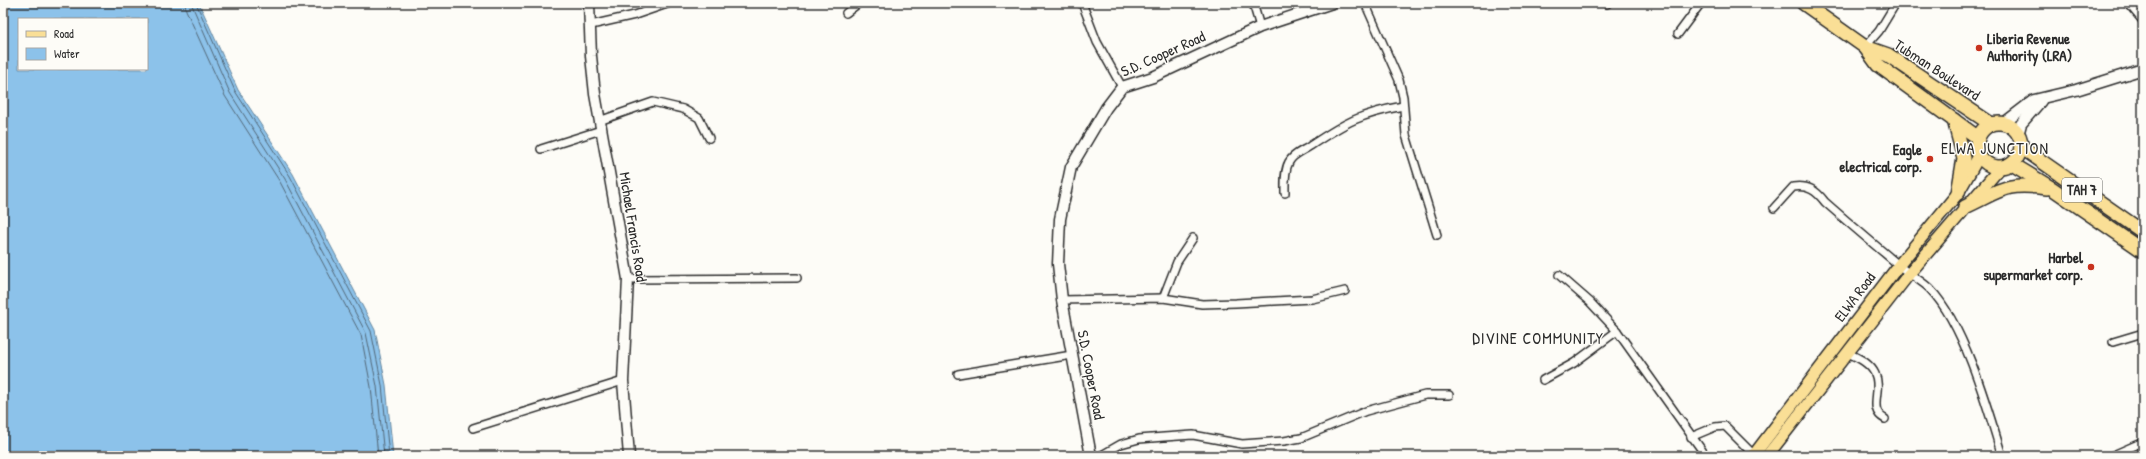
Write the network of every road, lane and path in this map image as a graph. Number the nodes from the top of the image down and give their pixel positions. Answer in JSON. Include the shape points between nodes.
{"nodes":[{"id":1,"x":589,"y":3,"type":"edge"},
{"id":2,"x":670,"y":3,"type":"edge"},
{"id":3,"x":859,"y":3,"type":"edge"},
{"id":4,"x":1082,"y":3,"type":"edge"},
{"id":5,"x":1253,"y":3,"type":"edge"},
{"id":6,"x":1332,"y":3,"type":"edge"},
{"id":7,"x":1365,"y":3,"type":"edge"},
{"id":8,"x":1701,"y":3,"type":"edge"},
{"id":9,"x":1803,"y":3,"type":"edge"},
{"id":10,"x":1896,"y":3,"type":"edge"},
{"id":11,"x":2128,"y":3,"type":"edge"},
{"id":12,"x":846,"y":13,"type":"dead end"},
{"id":13,"x":2143,"y":21,"type":"edge"},
{"id":14,"x":591,"y":25,"type":"junction"},
{"id":15,"x":1260,"y":27,"type":"junction"},
{"id":16,"x":1678,"y":34,"type":"dead end"},
{"id":17,"x":1865,"y":47,"type":"junction"},
{"id":18,"x":2143,"y":69,"type":"edge"},
{"id":19,"x":1122,"y":87,"type":"junction"},
{"id":20,"x":2044,"y":98,"type":"junction"},
{"id":21,"x":1403,"y":106,"type":"junction"},
{"id":22,"x":1954,"y":120,"type":"junction"},
{"id":23,"x":1997,"y":124,"type":"junction"},
{"id":24,"x":600,"y":126,"type":"junction"},
{"id":25,"x":1978,"y":137,"type":"junction"},
{"id":26,"x":709,"y":138,"type":"dead end"},
{"id":27,"x":2020,"y":141,"type":"junction"},
{"id":28,"x":541,"y":149,"type":"dead end"},
{"id":29,"x":1978,"y":156,"type":"junction"},
{"id":30,"x":2006,"y":166,"type":"junction"},
{"id":31,"x":2053,"y":188,"type":"junction"},
{"id":32,"x":1285,"y":193,"type":"dead end"},
{"id":33,"x":1958,"y":193,"type":"junction"},
{"id":34,"x":1965,"y":207,"type":"junction"},
{"id":35,"x":1774,"y":208,"type":"dead end"},
{"id":36,"x":2143,"y":232,"type":"edge"},
{"id":37,"x":1437,"y":235,"type":"dead end"},
{"id":38,"x":1194,"y":238,"type":"dead end"},
{"id":39,"x":2143,"y":251,"type":"edge"},
{"id":40,"x":1899,"y":265,"type":"junction"},
{"id":41,"x":1909,"y":274,"type":"junction"},
{"id":42,"x":1559,"y":275,"type":"dead end"},
{"id":43,"x":797,"y":278,"type":"dead end"},
{"id":44,"x":628,"y":279,"type":"junction"},
{"id":45,"x":1345,"y":291,"type":"dead end"},
{"id":46,"x":1163,"y":298,"type":"junction"},
{"id":47,"x":1062,"y":300,"type":"junction"},
{"id":48,"x":1617,"y":331,"type":"junction"},
{"id":49,"x":2143,"y":334,"type":"edge"},
{"id":50,"x":2113,"y":342,"type":"dead end"},
{"id":51,"x":1847,"y":353,"type":"junction"},
{"id":52,"x":1072,"y":355,"type":"junction"},
{"id":53,"x":958,"y":374,"type":"dead end"},
{"id":54,"x":1543,"y":380,"type":"dead end"},
{"id":55,"x":623,"y":381,"type":"junction"},
{"id":56,"x":1449,"y":395,"type":"dead end"},
{"id":57,"x":1885,"y":419,"type":"dead end"},
{"id":58,"x":473,"y":428,"type":"dead end"},
{"id":59,"x":1691,"y":437,"type":"junction"},
{"id":60,"x":2143,"y":442,"type":"edge"},
{"id":61,"x":629,"y":456,"type":"edge"},
{"id":62,"x":1091,"y":456,"type":"edge"},
{"id":63,"x":1100,"y":456,"type":"edge"},
{"id":64,"x":1706,"y":456,"type":"edge"},
{"id":65,"x":1754,"y":456,"type":"edge"},
{"id":66,"x":1767,"y":456,"type":"edge"},
{"id":67,"x":2002,"y":456,"type":"edge"},
{"id":68,"x":2111,"y":456,"type":"edge"}],
"edges":[{"from":1,"to":14,"type":"street","name":"Michael Francis Road"},
{"from":2,"to":14,"type":"street","via":[[635,15]]},
{"from":3,"to":12,"type":"street"},
{"from":4,"to":19,"type":"street","via":[[1097,42]]},
{"from":5,"to":15,"type":"street"},
{"from":6,"to":15,"type":"street","name":"S.D. Cooper Road"},
{"from":7,"to":21,"type":"street","via":[[1399,80]]},
{"from":8,"to":16,"type":"street"},
{"from":9,"to":17,"type":"highway","name":"Tubman Boulevard"},
{"from":10,"to":17,"type":"street","via":[[1879,31]]},
{"from":11,"to":13,"type":"street"},
{"from":14,"to":24,"type":"street","name":"Michael Francis Road","via":[[591,56]]},
{"from":15,"to":19,"type":"street","name":"S.D. Cooper Road","via":[[1153,76]]},
{"from":17,"to":22,"type":"highway","name":"Tubman Boulevard","via":[[1878,65]]},
{"from":17,"to":23,"type":"highway","name":"Tubman Boulevard","via":[[1888,55]]},
{"from":18,"to":20,"type":"street"},
{"from":19,"to":47,"type":"street","name":"S.D. Cooper Road","via":[[1106,108],[1071,167],[1060,220],[1058,264]]},
{"from":20,"to":23,"type":"street","via":[[2034,100]]},
{"from":20,"to":27,"type":"street","via":[[2021,124]]},
{"from":21,"to":32,"type":"street","via":[[1358,116],[1293,156],[1287,167]]},
{"from":21,"to":37,"type":"street","via":[[1406,135]]},
{"from":22,"to":25,"type":"highway","name":"Tubman Boulevard"},
{"from":22,"to":33,"type":"highway","via":[[1964,158]]},
{"from":23,"to":25,"type":"highway","via":[[1981,132]]},
{"from":23,"to":27,"type":"highway","via":[[2015,130]]},
{"from":24,"to":26,"type":"street","via":[[653,102],[684,109],[698,118]]},
{"from":24,"to":28,"type":"street"},
{"from":24,"to":44,"type":"street","name":"Michael Francis Road"},
{"from":25,"to":29,"type":"highway"},
{"from":27,"to":30,"type":"highway","via":[[2020,154]]},
{"from":27,"to":36,"type":"highway","number":"TAH 7"},
{"from":29,"to":30,"type":"highway","via":[[1987,165]]},
{"from":29,"to":33,"type":"main road","name":"ELWA Road"},
{"from":30,"to":31,"type":"highway"},
{"from":30,"to":34,"type":"main road","name":"ELWA Road"},
{"from":31,"to":34,"type":"highway","via":[[2022,184],[2008,186]]},
{"from":31,"to":39,"type":"highway","number":"TAH 7"},
{"from":33,"to":40,"type":"main road","name":"ELWA Road"},
{"from":34,"to":41,"type":"main road","name":"ELWA Road"},
{"from":35,"to":40,"type":"street","via":[[1794,187],[1811,188]]},
{"from":38,"to":46,"type":"street","via":[[1177,262]]},
{"from":40,"to":41,"type":"street"},
{"from":40,"to":65,"type":"main road","name":"ELWA Road"},
{"from":41,"to":51,"type":"main road","name":"ELWA Road"},
{"from":41,"to":67,"type":"street","via":[[1930,289],[1945,308],[1956,329]]},
{"from":42,"to":48,"type":"street","via":[[1590,302]]},
{"from":43,"to":44,"type":"street"},
{"from":44,"to":55,"type":"street","name":"Michael Francis Road"},
{"from":45,"to":46,"type":"street","via":[[1312,299],[1236,303],[1202,304]]},
{"from":46,"to":47,"type":"street"},
{"from":47,"to":52,"type":"street","name":"S.D. Cooper Road"},
{"from":48,"to":54,"type":"street","via":[[1574,363]]},
{"from":48,"to":59,"type":"street"},
{"from":49,"to":50,"type":"street"},
{"from":51,"to":57,"type":"street","via":[[1859,358],[1874,370],[1878,381],[1875,409],[1879,416]]},
{"from":51,"to":66,"type":"main road","name":"ELWA Road"},
{"from":52,"to":53,"type":"street"},
{"from":52,"to":62,"type":"street","name":"S.D. Cooper Road"},
{"from":55,"to":58,"type":"street"},
{"from":55,"to":61,"type":"street","name":"Michael Francis Road"},
{"from":56,"to":63,"type":"street","via":[[1425,395],[1366,411],[1301,438],[1284,441],[1242,444],[1193,435],[1139,439],[1121,444]]},
{"from":59,"to":64,"type":"street"},
{"from":59,"to":65,"type":"street","via":[[1715,427],[1725,426]]},
{"from":60,"to":68,"type":"street"}]}
